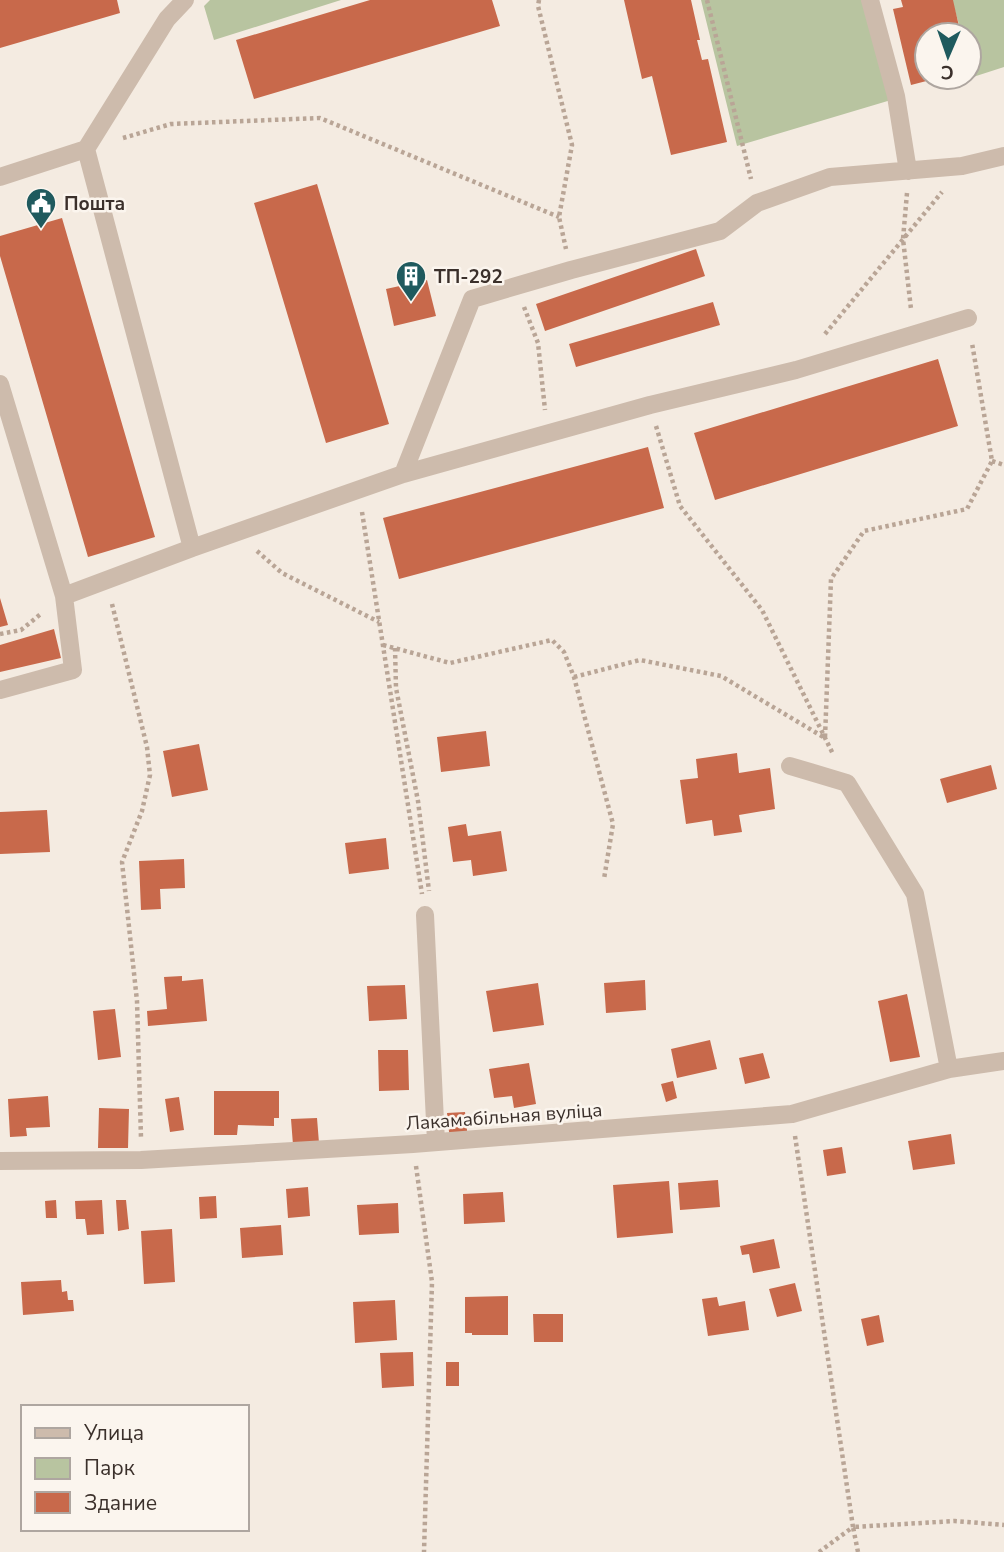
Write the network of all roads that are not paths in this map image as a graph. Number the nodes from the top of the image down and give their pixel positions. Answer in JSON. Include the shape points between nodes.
{"nodes":[{"id":1,"x":162,"y":0,"type":"edge"},
{"id":2,"x":185,"y":0,"type":"edge"},
{"id":3,"x":870,"y":0,"type":"edge"},
{"id":4,"x":167,"y":19,"type":"junction"},
{"id":5,"x":86,"y":149,"type":"junction"},
{"id":6,"x":1004,"y":156,"type":"edge"},
{"id":7,"x":908,"y":171,"type":"junction"},
{"id":8,"x":0,"y":177,"type":"edge"},
{"id":9,"x":968,"y":318,"type":"road end"},
{"id":10,"x":0,"y":384,"type":"edge"},
{"id":11,"x":402,"y":474,"type":"junction"},
{"id":12,"x":192,"y":548,"type":"junction"},
{"id":13,"x":64,"y":596,"type":"junction"},
{"id":14,"x":0,"y":690,"type":"edge"},
{"id":15,"x":790,"y":766,"type":"dead end"},
{"id":16,"x":425,"y":915,"type":"road end"},
{"id":17,"x":1004,"y":1062,"type":"edge"},
{"id":18,"x":949,"y":1069,"type":"junction"},
{"id":19,"x":436,"y":1142,"type":"junction"},
{"id":20,"x":0,"y":1161,"type":"edge"}],
"edges":[{"from":1,"to":4,"type":"street"},
{"from":2,"to":4,"type":"street"},
{"from":3,"to":7,"type":"street","via":[[896,96]]},
{"from":4,"to":5,"type":"street"},
{"from":5,"to":8,"type":"street"},
{"from":5,"to":12,"type":"street"},
{"from":6,"to":7,"type":"street"},
{"from":7,"to":11,"type":"street","via":[[830,177],[757,203],[720,231],[472,299]]},
{"from":9,"to":11,"type":"street","via":[[796,370]]},
{"from":10,"to":13,"type":"street"},
{"from":11,"to":12,"type":"street"},
{"from":12,"to":13,"type":"street"},
{"from":13,"to":14,"type":"street","via":[[73,670]]},
{"from":15,"to":18,"type":"street","via":[[847,783],[915,894]]},
{"from":16,"to":19,"type":"street"},
{"from":17,"to":18,"type":"street","name":"Лакамабільная вуліца"},
{"from":18,"to":19,"type":"street","name":"Лакамабільная вуліца","via":[[792,1114]]},
{"from":19,"to":20,"type":"street","name":"Лакамабільная вуліца","via":[[141,1160]]}]}
